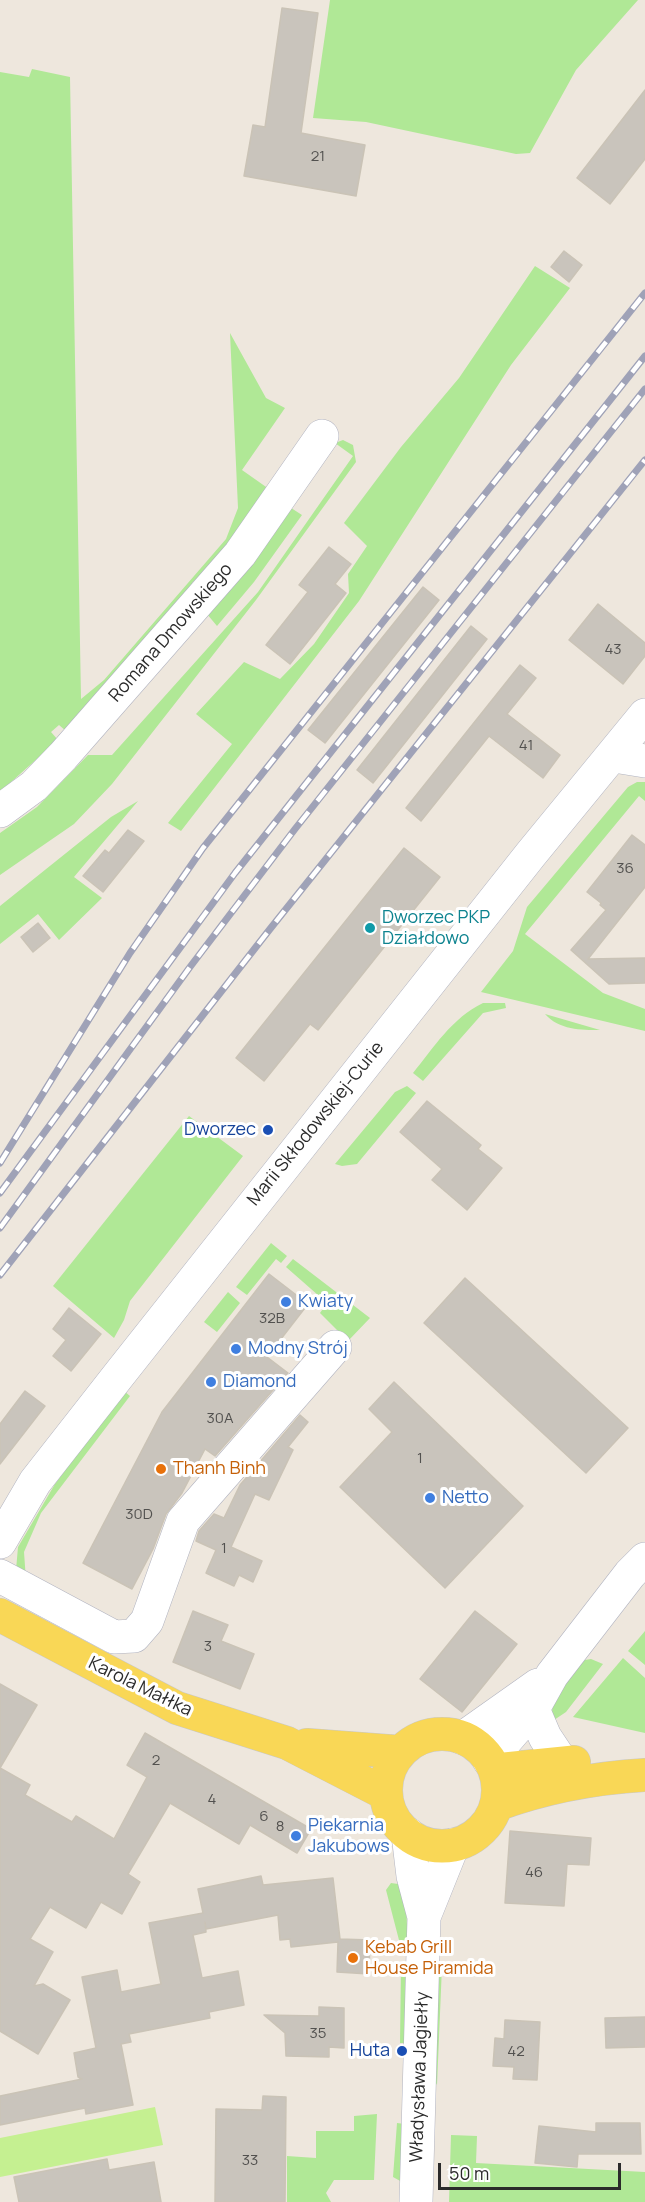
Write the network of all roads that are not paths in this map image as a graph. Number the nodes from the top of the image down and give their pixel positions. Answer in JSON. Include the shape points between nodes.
{"nodes":[{"id":1,"x":322,"y":436,"type":"dead end"},
{"id":2,"x":645,"y":718,"type":"edge"},
{"id":3,"x":629,"y":759,"type":"edge"},
{"id":4,"x":0,"y":811,"type":"edge"},
{"id":5,"x":335,"y":1347,"type":"dead end"},
{"id":6,"x":0,"y":1542,"type":"edge"},
{"id":7,"x":645,"y":1559,"type":"edge"},
{"id":8,"x":0,"y":1576,"type":"edge"},
{"id":9,"x":0,"y":1615,"type":"edge"},
{"id":10,"x":552,"y":1676,"type":"junction"},
{"id":11,"x":533,"y":1709,"type":"junction"},
{"id":12,"x":463,"y":1738,"type":"junction"},
{"id":13,"x":287,"y":1743,"type":"junction"},
{"id":14,"x":401,"y":1752,"type":"junction"},
{"id":15,"x":645,"y":1756,"type":"edge"},
{"id":16,"x":563,"y":1764,"type":"junction"},
{"id":17,"x":492,"y":1765,"type":"junction"},
{"id":18,"x":645,"y":1775,"type":"edge"},
{"id":19,"x":386,"y":1794,"type":"junction"},
{"id":20,"x":496,"y":1805,"type":"junction"},
{"id":21,"x":408,"y":1834,"type":"junction"},
{"id":22,"x":453,"y":1845,"type":"junction"},
{"id":23,"x":424,"y":1917,"type":"junction"},
{"id":24,"x":416,"y":2202,"type":"edge"}],
"edges":[{"from":1,"to":4,"type":"street","name":"Romana Dmowskiego","via":[[240,554],[63,756],[34,786]]},
{"from":2,"to":3,"type":"street","name":"Marii Skłodowskiej-Curie"},
{"from":3,"to":6,"type":"street","name":"Marii Skłodowskiej-Curie","via":[[517,872],[35,1482]]},
{"from":5,"to":8,"type":"street","via":[[183,1521],[147,1621],[134,1636],[114,1637]]},
{"from":7,"to":10,"type":"street"},
{"from":9,"to":13,"type":"main road","name":"Karola Małłka","via":[[177,1708]]},
{"from":10,"to":11,"type":"street"},
{"from":10,"to":12,"type":"street"},
{"from":11,"to":16,"type":"street"},
{"from":11,"to":17,"type":"street"},
{"from":12,"to":14,"type":"main road","via":[[426,1736]]},
{"from":12,"to":17,"type":"main road","via":[[478,1746]]},
{"from":13,"to":14,"type":"main road","name":"Karola Małłka"},
{"from":13,"to":19,"type":"main road","name":"Karola Małłka"},
{"from":14,"to":19,"type":"main road","via":[[388,1775]]},
{"from":15,"to":16,"type":"main road"},
{"from":16,"to":17,"type":"main road"},
{"from":17,"to":20,"type":"main road","via":[[498,1788]]},
{"from":18,"to":20,"type":"main road","via":[[536,1790]]},
{"from":19,"to":21,"type":"main road","via":[[393,1816]]},
{"from":20,"to":22,"type":"main road","via":[[480,1831]]},
{"from":21,"to":22,"type":"main road","via":[[437,1846]]},
{"from":21,"to":23,"type":"street","name":"Władysława Jagiełły","via":[[413,1876]]},
{"from":22,"to":23,"type":"street","name":"Władysława Jagiełły"},
{"from":23,"to":24,"type":"street","name":"Władysława Jagiełły"}]}
